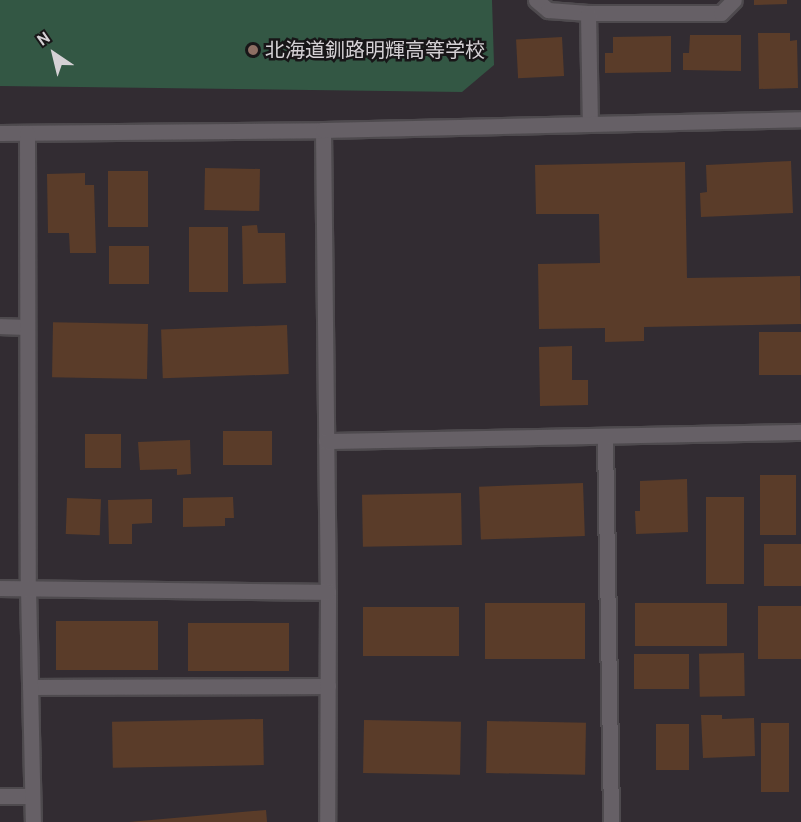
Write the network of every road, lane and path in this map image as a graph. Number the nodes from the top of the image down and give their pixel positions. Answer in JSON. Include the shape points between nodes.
{"nodes":[{"id":1,"x":536,"y":0,"type":"edge"},
{"id":2,"x":734,"y":0,"type":"edge"},
{"id":3,"x":588,"y":13,"type":"junction"},
{"id":4,"x":801,"y":119,"type":"edge"},
{"id":5,"x":590,"y":124,"type":"junction"},
{"id":6,"x":322,"y":130,"type":"junction"},
{"id":7,"x":0,"y":133,"type":"edge"},
{"id":8,"x":27,"y":133,"type":"junction"},
{"id":9,"x":0,"y":326,"type":"edge"},
{"id":10,"x":27,"y":327,"type":"junction"},
{"id":11,"x":801,"y":432,"type":"edge"},
{"id":12,"x":604,"y":437,"type":"junction"},
{"id":13,"x":326,"y":441,"type":"junction"},
{"id":14,"x":0,"y":588,"type":"edge"},
{"id":15,"x":28,"y":588,"type":"junction"},
{"id":16,"x":328,"y":592,"type":"junction"},
{"id":17,"x":328,"y":686,"type":"junction"},
{"id":18,"x":30,"y":687,"type":"junction"},
{"id":19,"x":0,"y":796,"type":"edge"},
{"id":20,"x":32,"y":796,"type":"junction"},
{"id":21,"x":33,"y":822,"type":"edge"},
{"id":22,"x":327,"y":822,"type":"edge"},
{"id":23,"x":611,"y":822,"type":"edge"}],
"edges":[{"from":1,"to":3,"type":"street","via":[[548,10]]},
{"from":2,"to":3,"type":"street","via":[[721,13]]},
{"from":3,"to":5,"type":"street"},
{"from":4,"to":5,"type":"street"},
{"from":5,"to":6,"type":"street"},
{"from":6,"to":8,"type":"street"},
{"from":6,"to":13,"type":"street"},
{"from":7,"to":8,"type":"street"},
{"from":8,"to":10,"type":"street"},
{"from":9,"to":10,"type":"street"},
{"from":10,"to":15,"type":"street"},
{"from":11,"to":12,"type":"street"},
{"from":12,"to":13,"type":"street"},
{"from":12,"to":23,"type":"street"},
{"from":13,"to":16,"type":"street"},
{"from":14,"to":15,"type":"street"},
{"from":15,"to":16,"type":"street"},
{"from":15,"to":18,"type":"street"},
{"from":16,"to":17,"type":"street"},
{"from":17,"to":18,"type":"street"},
{"from":17,"to":22,"type":"street"},
{"from":18,"to":20,"type":"street"},
{"from":19,"to":20,"type":"street"},
{"from":20,"to":21,"type":"street"}]}
